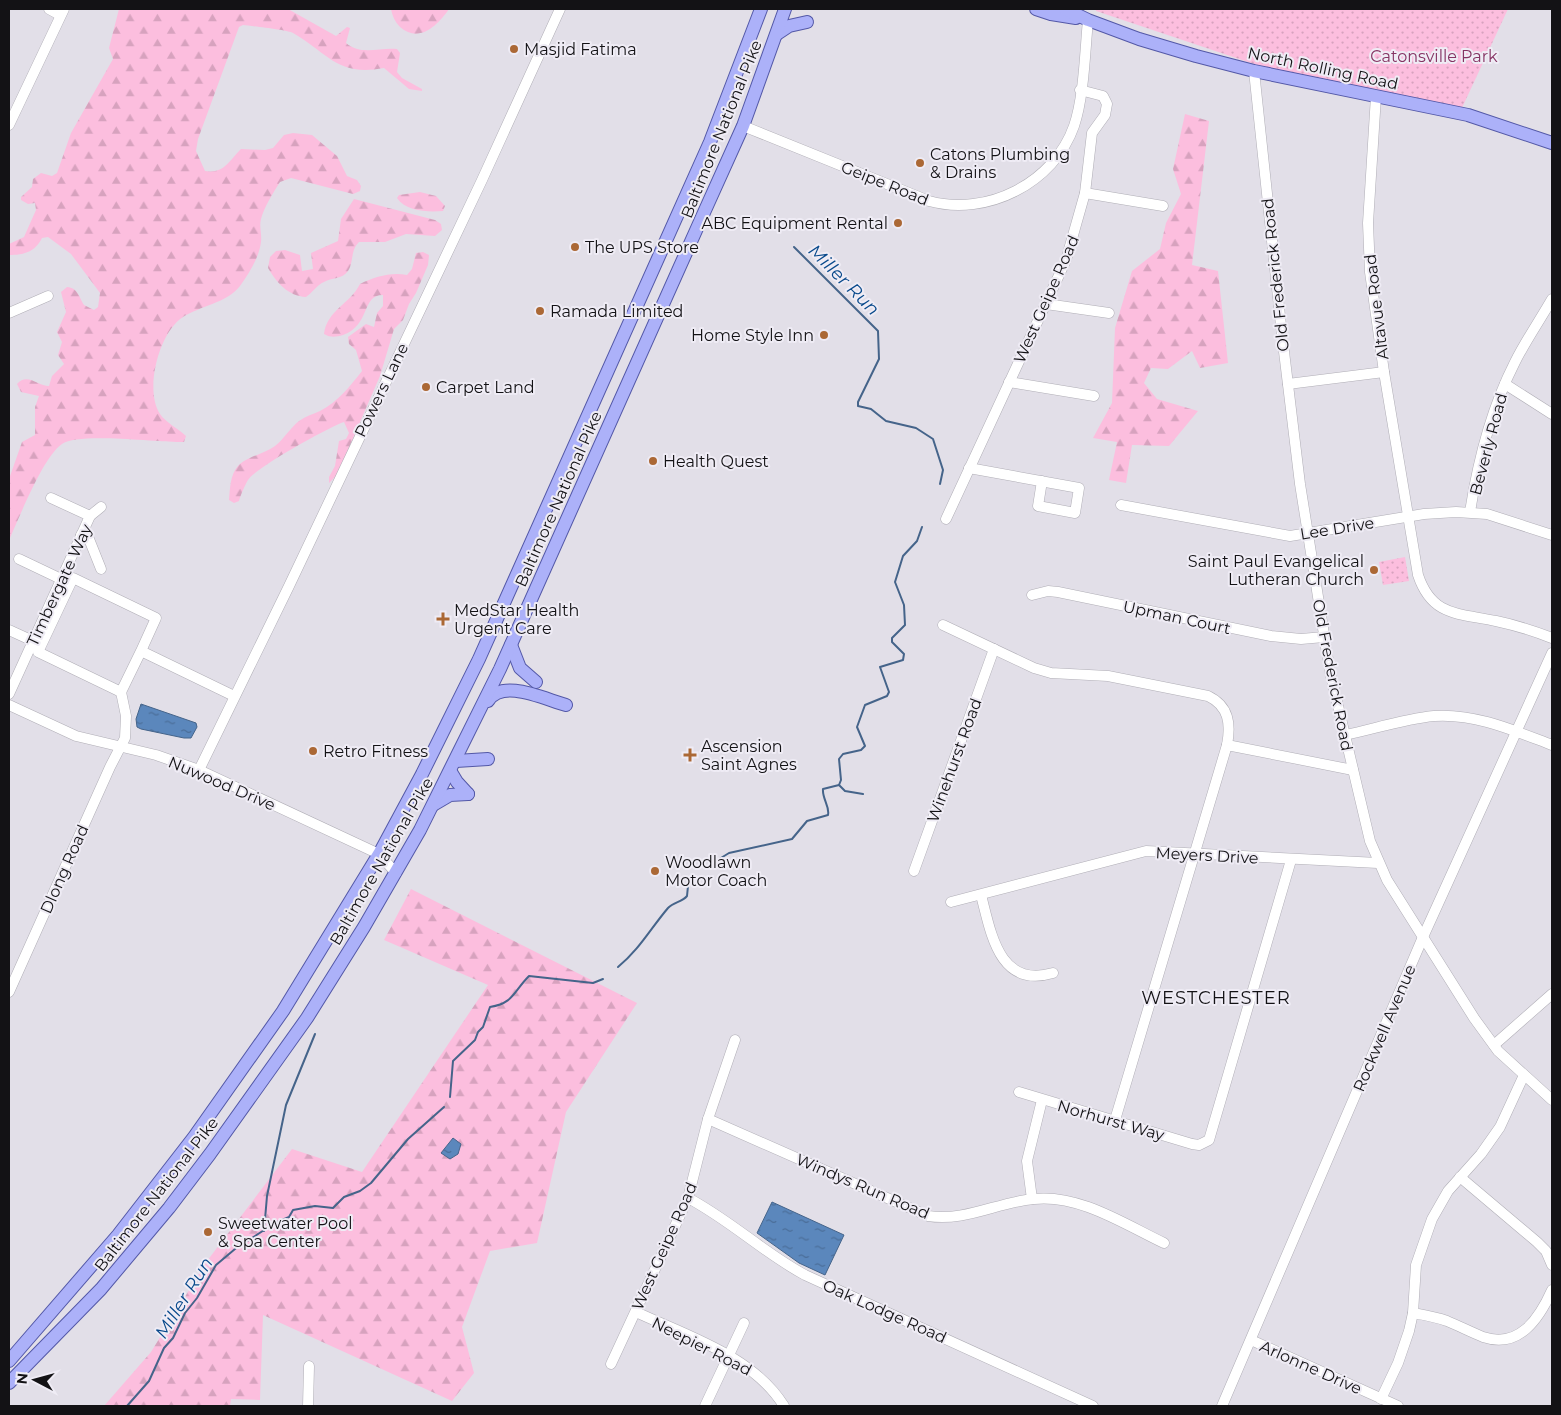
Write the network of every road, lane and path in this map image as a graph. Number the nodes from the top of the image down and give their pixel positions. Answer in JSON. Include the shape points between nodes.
{"nodes":[{"id":1,"x":49,"y":9,"type":"edge"},
{"id":2,"x":560,"y":9,"type":"edge"},
{"id":3,"x":761,"y":9,"type":"edge"},
{"id":4,"x":1036,"y":9,"type":"edge"},
{"id":5,"x":1065,"y":9,"type":"edge"},
{"id":6,"x":62,"y":12,"type":"edge"},
{"id":7,"x":785,"y":12,"type":"edge"},
{"id":8,"x":1088,"y":20,"type":"junction"},
{"id":9,"x":807,"y":22,"type":"dead end"},
{"id":10,"x":777,"y":34,"type":"junction"},
{"id":11,"x":1254,"y":71,"type":"junction"},
{"id":12,"x":1080,"y":90,"type":"junction"},
{"id":13,"x":1376,"y":96,"type":"junction"},
{"id":14,"x":9,"y":125,"type":"edge"},
{"id":15,"x":743,"y":126,"type":"junction"},
{"id":16,"x":1552,"y":143,"type":"edge"},
{"id":17,"x":1086,"y":193,"type":"junction"},
{"id":18,"x":1163,"y":206,"type":"dead end"},
{"id":19,"x":48,"y":296,"type":"dead end"},
{"id":20,"x":1551,"y":302,"type":"edge"},
{"id":21,"x":1046,"y":304,"type":"junction"},
{"id":22,"x":9,"y":313,"type":"edge"},
{"id":23,"x":1110,"y":313,"type":"dead end"},
{"id":24,"x":1384,"y":372,"type":"junction"},
{"id":25,"x":1009,"y":382,"type":"junction"},
{"id":26,"x":1288,"y":384,"type":"junction"},
{"id":27,"x":1504,"y":384,"type":"junction"},
{"id":28,"x":1094,"y":396,"type":"dead end"},
{"id":29,"x":1552,"y":414,"type":"edge"},
{"id":30,"x":969,"y":468,"type":"junction"},
{"id":31,"x":1042,"y":481,"type":"junction"},
{"id":32,"x":51,"y":498,"type":"dead end"},
{"id":33,"x":1121,"y":505,"type":"dead end"},
{"id":34,"x":101,"y":508,"type":"dead end"},
{"id":35,"x":1470,"y":512,"type":"junction"},
{"id":36,"x":90,"y":516,"type":"junction"},
{"id":37,"x":1408,"y":516,"type":"junction"},
{"id":38,"x":946,"y":519,"type":"dead end"},
{"id":39,"x":1308,"y":533,"type":"junction"},
{"id":40,"x":81,"y":535,"type":"junction"},
{"id":41,"x":1552,"y":535,"type":"edge"},
{"id":42,"x":19,"y":559,"type":"dead end"},
{"id":43,"x":101,"y":569,"type":"dead end"},
{"id":44,"x":61,"y":579,"type":"junction"},
{"id":45,"x":1032,"y":595,"type":"dead end"},
{"id":46,"x":942,"y":625,"type":"dead end"},
{"id":47,"x":9,"y":630,"type":"edge"},
{"id":48,"x":1324,"y":637,"type":"junction"},
{"id":49,"x":1552,"y":638,"type":"edge"},
{"id":50,"x":33,"y":641,"type":"junction"},
{"id":51,"x":511,"y":645,"type":"junction"},
{"id":52,"x":994,"y":649,"type":"junction"},
{"id":53,"x":141,"y":651,"type":"junction"},
{"id":54,"x":1552,"y":653,"type":"edge"},
{"id":55,"x":536,"y":682,"type":"dead end"},
{"id":56,"x":121,"y":692,"type":"junction"},
{"id":57,"x":9,"y":694,"type":"edge"},
{"id":58,"x":234,"y":696,"type":"junction"},
{"id":59,"x":9,"y":705,"type":"edge"},
{"id":60,"x":566,"y":705,"type":"dead end"},
{"id":61,"x":477,"y":718,"type":"junction"},
{"id":62,"x":1517,"y":732,"type":"junction"},
{"id":63,"x":1345,"y":736,"type":"junction"},
{"id":64,"x":1227,"y":745,"type":"junction"},
{"id":65,"x":1552,"y":745,"type":"edge"},
{"id":66,"x":122,"y":748,"type":"junction"},
{"id":67,"x":488,"y":759,"type":"dead end"},
{"id":68,"x":453,"y":767,"type":"junction"},
{"id":69,"x":199,"y":770,"type":"junction"},
{"id":70,"x":1353,"y":770,"type":"junction"},
{"id":71,"x":433,"y":806,"type":"junction"},
{"id":72,"x":379,"y":854,"type":"junction"},
{"id":73,"x":1194,"y":854,"type":"junction"},
{"id":74,"x":1291,"y":860,"type":"junction"},
{"id":75,"x":1378,"y":863,"type":"junction"},
{"id":76,"x":914,"y":871,"type":"dead end"},
{"id":77,"x":396,"y":873,"type":"junction"},
{"id":78,"x":981,"y":895,"type":"junction"},
{"id":79,"x":952,"y":902,"type":"dead end"},
{"id":80,"x":1423,"y":937,"type":"junction"},
{"id":81,"x":1053,"y":973,"type":"dead end"},
{"id":82,"x":9,"y":992,"type":"edge"},
{"id":83,"x":1552,"y":994,"type":"edge"},
{"id":84,"x":735,"y":1040,"type":"dead end"},
{"id":85,"x":1494,"y":1045,"type":"junction"},
{"id":86,"x":1524,"y":1075,"type":"junction"},
{"id":87,"x":1019,"y":1092,"type":"dead end"},
{"id":88,"x":1042,"y":1100,"type":"junction"},
{"id":89,"x":1552,"y":1100,"type":"edge"},
{"id":90,"x":708,"y":1119,"type":"junction"},
{"id":91,"x":1115,"y":1120,"type":"junction"},
{"id":92,"x":1460,"y":1177,"type":"junction"},
{"id":93,"x":688,"y":1198,"type":"junction"},
{"id":94,"x":1032,"y":1199,"type":"junction"},
{"id":95,"x":1164,"y":1243,"type":"dead end"},
{"id":96,"x":1552,"y":1265,"type":"edge"},
{"id":97,"x":1552,"y":1290,"type":"edge"},
{"id":98,"x":636,"y":1312,"type":"junction"},
{"id":99,"x":1413,"y":1313,"type":"junction"},
{"id":100,"x":744,"y":1323,"type":"dead end"},
{"id":101,"x":1251,"y":1340,"type":"junction"},
{"id":102,"x":729,"y":1356,"type":"junction"},
{"id":103,"x":9,"y":1361,"type":"edge"},
{"id":104,"x":611,"y":1364,"type":"dead end"},
{"id":105,"x":309,"y":1366,"type":"dead end"},
{"id":106,"x":9,"y":1383,"type":"edge"},
{"id":107,"x":1381,"y":1399,"type":"junction"},
{"id":108,"x":308,"y":1406,"type":"edge"},
{"id":109,"x":705,"y":1406,"type":"edge"},
{"id":110,"x":784,"y":1406,"type":"edge"},
{"id":111,"x":1094,"y":1406,"type":"edge"},
{"id":112,"x":1222,"y":1406,"type":"edge"},
{"id":113,"x":1398,"y":1406,"type":"edge"}],
"edges":[{"from":1,"to":6,"type":"street"},
{"from":2,"to":58,"type":"street","name":"Powers Lane","via":[[482,180]]},
{"from":3,"to":72,"type":"main road","name":"Baltimore National Pike","via":[[710,142],[482,650]]},
{"from":4,"to":8,"type":"main road","name":"North Rolling Road"},
{"from":5,"to":8,"type":"main road","name":"North Rolling Road"},
{"from":6,"to":14,"type":"street"},
{"from":7,"to":10,"type":"main road","name":"Baltimore National Pike"},
{"from":8,"to":11,"type":"main road","name":"North Rolling Road"},
{"from":8,"to":12,"type":"street","name":"Geipe Road"},
{"from":9,"to":10,"type":"main road","via":[[789,26]]},
{"from":10,"to":15,"type":"main road","name":"Baltimore National Pike"},
{"from":11,"to":13,"type":"main road","name":"North Rolling Road"},
{"from":11,"to":26,"type":"street","name":"Old Frederick Road"},
{"from":12,"to":15,"type":"street","name":"Geipe Road","via":[[1074,126],[1050,164],[1039,176],[1012,194],[978,204],[929,201]]},
{"from":12,"to":17,"type":"street","name":"West Geipe Road","via":[[1103,96],[1108,104],[1105,115],[1092,133]]},
{"from":13,"to":16,"type":"main road","name":"North Rolling Road","via":[[1491,121]]},
{"from":13,"to":24,"type":"street","name":"Altavue Road","via":[[1368,246]]},
{"from":15,"to":51,"type":"main road","name":"Baltimore National Pike"},
{"from":17,"to":18,"type":"street"},
{"from":17,"to":21,"type":"street","name":"West Geipe Road","via":[[1066,260]]},
{"from":19,"to":22,"type":"street"},
{"from":20,"to":27,"type":"street","name":"Beverly Road"},
{"from":21,"to":23,"type":"street"},
{"from":21,"to":25,"type":"street","name":"West Geipe Road"},
{"from":24,"to":26,"type":"street"},
{"from":24,"to":37,"type":"street","name":"Altavue Road"},
{"from":25,"to":28,"type":"street"},
{"from":25,"to":30,"type":"street","name":"West Geipe Road"},
{"from":26,"to":39,"type":"street","name":"Old Frederick Road"},
{"from":27,"to":29,"type":"street"},
{"from":27,"to":35,"type":"street","name":"Beverly Road","via":[[1479,462]]},
{"from":30,"to":31,"type":"street"},
{"from":30,"to":38,"type":"street","name":"West Geipe Road"},
{"from":31,"to":31,"type":"street","via":[[1080,488],[1075,513],[1038,506]]},
{"from":32,"to":36,"type":"street"},
{"from":33,"to":39,"type":"street","name":"Lee Drive","via":[[1290,536]]},
{"from":34,"to":36,"type":"street","name":"Timbergate Way"},
{"from":35,"to":37,"type":"street","name":"Lee Drive"},
{"from":35,"to":41,"type":"street","name":"Lee Drive","via":[[1507,519]]},
{"from":36,"to":40,"type":"street","name":"Timbergate Way"},
{"from":37,"to":39,"type":"street","name":"Lee Drive"},
{"from":37,"to":49,"type":"street","name":"Altavue Road","via":[[1418,575],[1422,588],[1434,603],[1454,614],[1514,626]]},
{"from":39,"to":48,"type":"street","name":"Old Frederick Road"},
{"from":40,"to":43,"type":"street","via":[[89,539]]},
{"from":40,"to":44,"type":"street","name":"Timbergate Way"},
{"from":42,"to":44,"type":"street"},
{"from":44,"to":50,"type":"street","name":"Timbergate Way"},
{"from":45,"to":48,"type":"street","name":"Upman Court","via":[[1058,592],[1271,636]]},
{"from":46,"to":52,"type":"street"},
{"from":47,"to":50,"type":"street"},
{"from":48,"to":63,"type":"street","name":"Old Frederick Road"},
{"from":50,"to":57,"type":"street","name":"Timbergate Way"},
{"from":51,"to":55,"type":"main road","via":[[520,668]]},
{"from":51,"to":61,"type":"main road","name":"Baltimore National Pike"},
{"from":52,"to":64,"type":"street","via":[[1051,673],[1108,676],[1208,696],[1220,704],[1228,718]]},
{"from":52,"to":76,"type":"street","name":"Winehurst Road"},
{"from":53,"to":56,"type":"street"},
{"from":53,"to":56,"type":"street","via":[[156,618],[74,578],[38,652]]},
{"from":53,"to":58,"type":"street"},
{"from":54,"to":62,"type":"street","name":"Rockwell Avenue"},
{"from":56,"to":66,"type":"street","via":[[126,722]]},
{"from":58,"to":69,"type":"street","name":"Powers Lane"},
{"from":59,"to":66,"type":"street","name":"Nuwood Drive","via":[[76,736]]},
{"from":60,"to":61,"type":"main road","via":[[504,689],[492,694]]},
{"from":61,"to":68,"type":"main road","name":"Baltimore National Pike"},
{"from":62,"to":63,"type":"street","via":[[1474,719],[1435,716]]},
{"from":62,"to":65,"type":"street"},
{"from":62,"to":80,"type":"street","name":"Rockwell Avenue"},
{"from":63,"to":70,"type":"street","name":"Old Frederick Road"},
{"from":64,"to":70,"type":"street"},
{"from":64,"to":73,"type":"street"},
{"from":66,"to":69,"type":"street","name":"Nuwood Drive","via":[[156,755]]},
{"from":66,"to":82,"type":"street","name":"Dlong Road","via":[[110,767]]},
{"from":67,"to":68,"type":"main road"},
{"from":68,"to":71,"type":"main road","name":"Baltimore National Pike"},
{"from":68,"to":71,"type":"main road","via":[[456,782],[468,794],[450,796]]},
{"from":69,"to":72,"type":"street","name":"Nuwood Drive"},
{"from":70,"to":75,"type":"street","name":"Old Frederick Road"},
{"from":71,"to":77,"type":"main road","name":"Baltimore National Pike"},
{"from":72,"to":77,"type":"street","name":"Nuwood Drive"},
{"from":72,"to":103,"type":"main road","name":"Baltimore National Pike","via":[[283,1011],[194,1137],[118,1235]]},
{"from":73,"to":74,"type":"street","name":"Meyers Drive"},
{"from":73,"to":78,"type":"street","name":"Meyers Drive","via":[[1146,851]]},
{"from":73,"to":91,"type":"street"},
{"from":74,"to":75,"type":"street","name":"Meyers Drive"},
{"from":74,"to":91,"type":"street","name":"Norhurst Way","via":[[1212,1135],[1204,1143],[1192,1144]]},
{"from":75,"to":80,"type":"street","name":"Old Frederick Road"},
{"from":77,"to":106,"type":"main road","name":"Baltimore National Pike","via":[[307,1018],[205,1160],[101,1289]]},
{"from":78,"to":79,"type":"street","name":"Meyers Drive"},
{"from":78,"to":81,"type":"street","via":[[993,942],[1004,962],[1028,975]]},
{"from":80,"to":85,"type":"street","name":"Old Frederick Road"},
{"from":80,"to":101,"type":"street","name":"Rockwell Avenue"},
{"from":83,"to":85,"type":"street"},
{"from":84,"to":90,"type":"street","name":"West Geipe Road"},
{"from":85,"to":86,"type":"street","name":"Old Frederick Road"},
{"from":86,"to":89,"type":"street","name":"Old Frederick Road"},
{"from":86,"to":92,"type":"street","via":[[1500,1128]]},
{"from":87,"to":88,"type":"street","name":"Norhurst Way"},
{"from":88,"to":91,"type":"street","name":"Norhurst Way"},
{"from":88,"to":94,"type":"street","via":[[1027,1161]]},
{"from":90,"to":93,"type":"street","name":"West Geipe Road"},
{"from":90,"to":94,"type":"street","name":"Windys Run Road","via":[[928,1216],[960,1216]]},
{"from":92,"to":96,"type":"street","via":[[1537,1242]]},
{"from":92,"to":99,"type":"street","via":[[1440,1203],[1425,1235],[1416,1266]]},
{"from":93,"to":98,"type":"street","name":"West Geipe Road"},
{"from":93,"to":111,"type":"street","name":"Oak Lodge Road","via":[[805,1275]]},
{"from":94,"to":95,"type":"street","name":"Windys Run Road","via":[[1054,1198],[1075,1203]]},
{"from":97,"to":99,"type":"street","via":[[1531,1325],[1523,1333],[1507,1340],[1484,1337],[1446,1321]]},
{"from":98,"to":102,"type":"street","name":"Neepier Road"},
{"from":98,"to":104,"type":"street","name":"West Geipe Road"},
{"from":99,"to":107,"type":"street","via":[[1404,1347]]},
{"from":100,"to":102,"type":"street"},
{"from":101,"to":107,"type":"street","name":"Arlonne Drive"},
{"from":101,"to":112,"type":"street","name":"Rockwell Avenue"},
{"from":102,"to":109,"type":"street"},
{"from":102,"to":110,"type":"street","name":"Neepier Road","via":[[770,1385]]},
{"from":105,"to":108,"type":"street"},
{"from":107,"to":113,"type":"street","name":"Arlonne Drive"}]}
